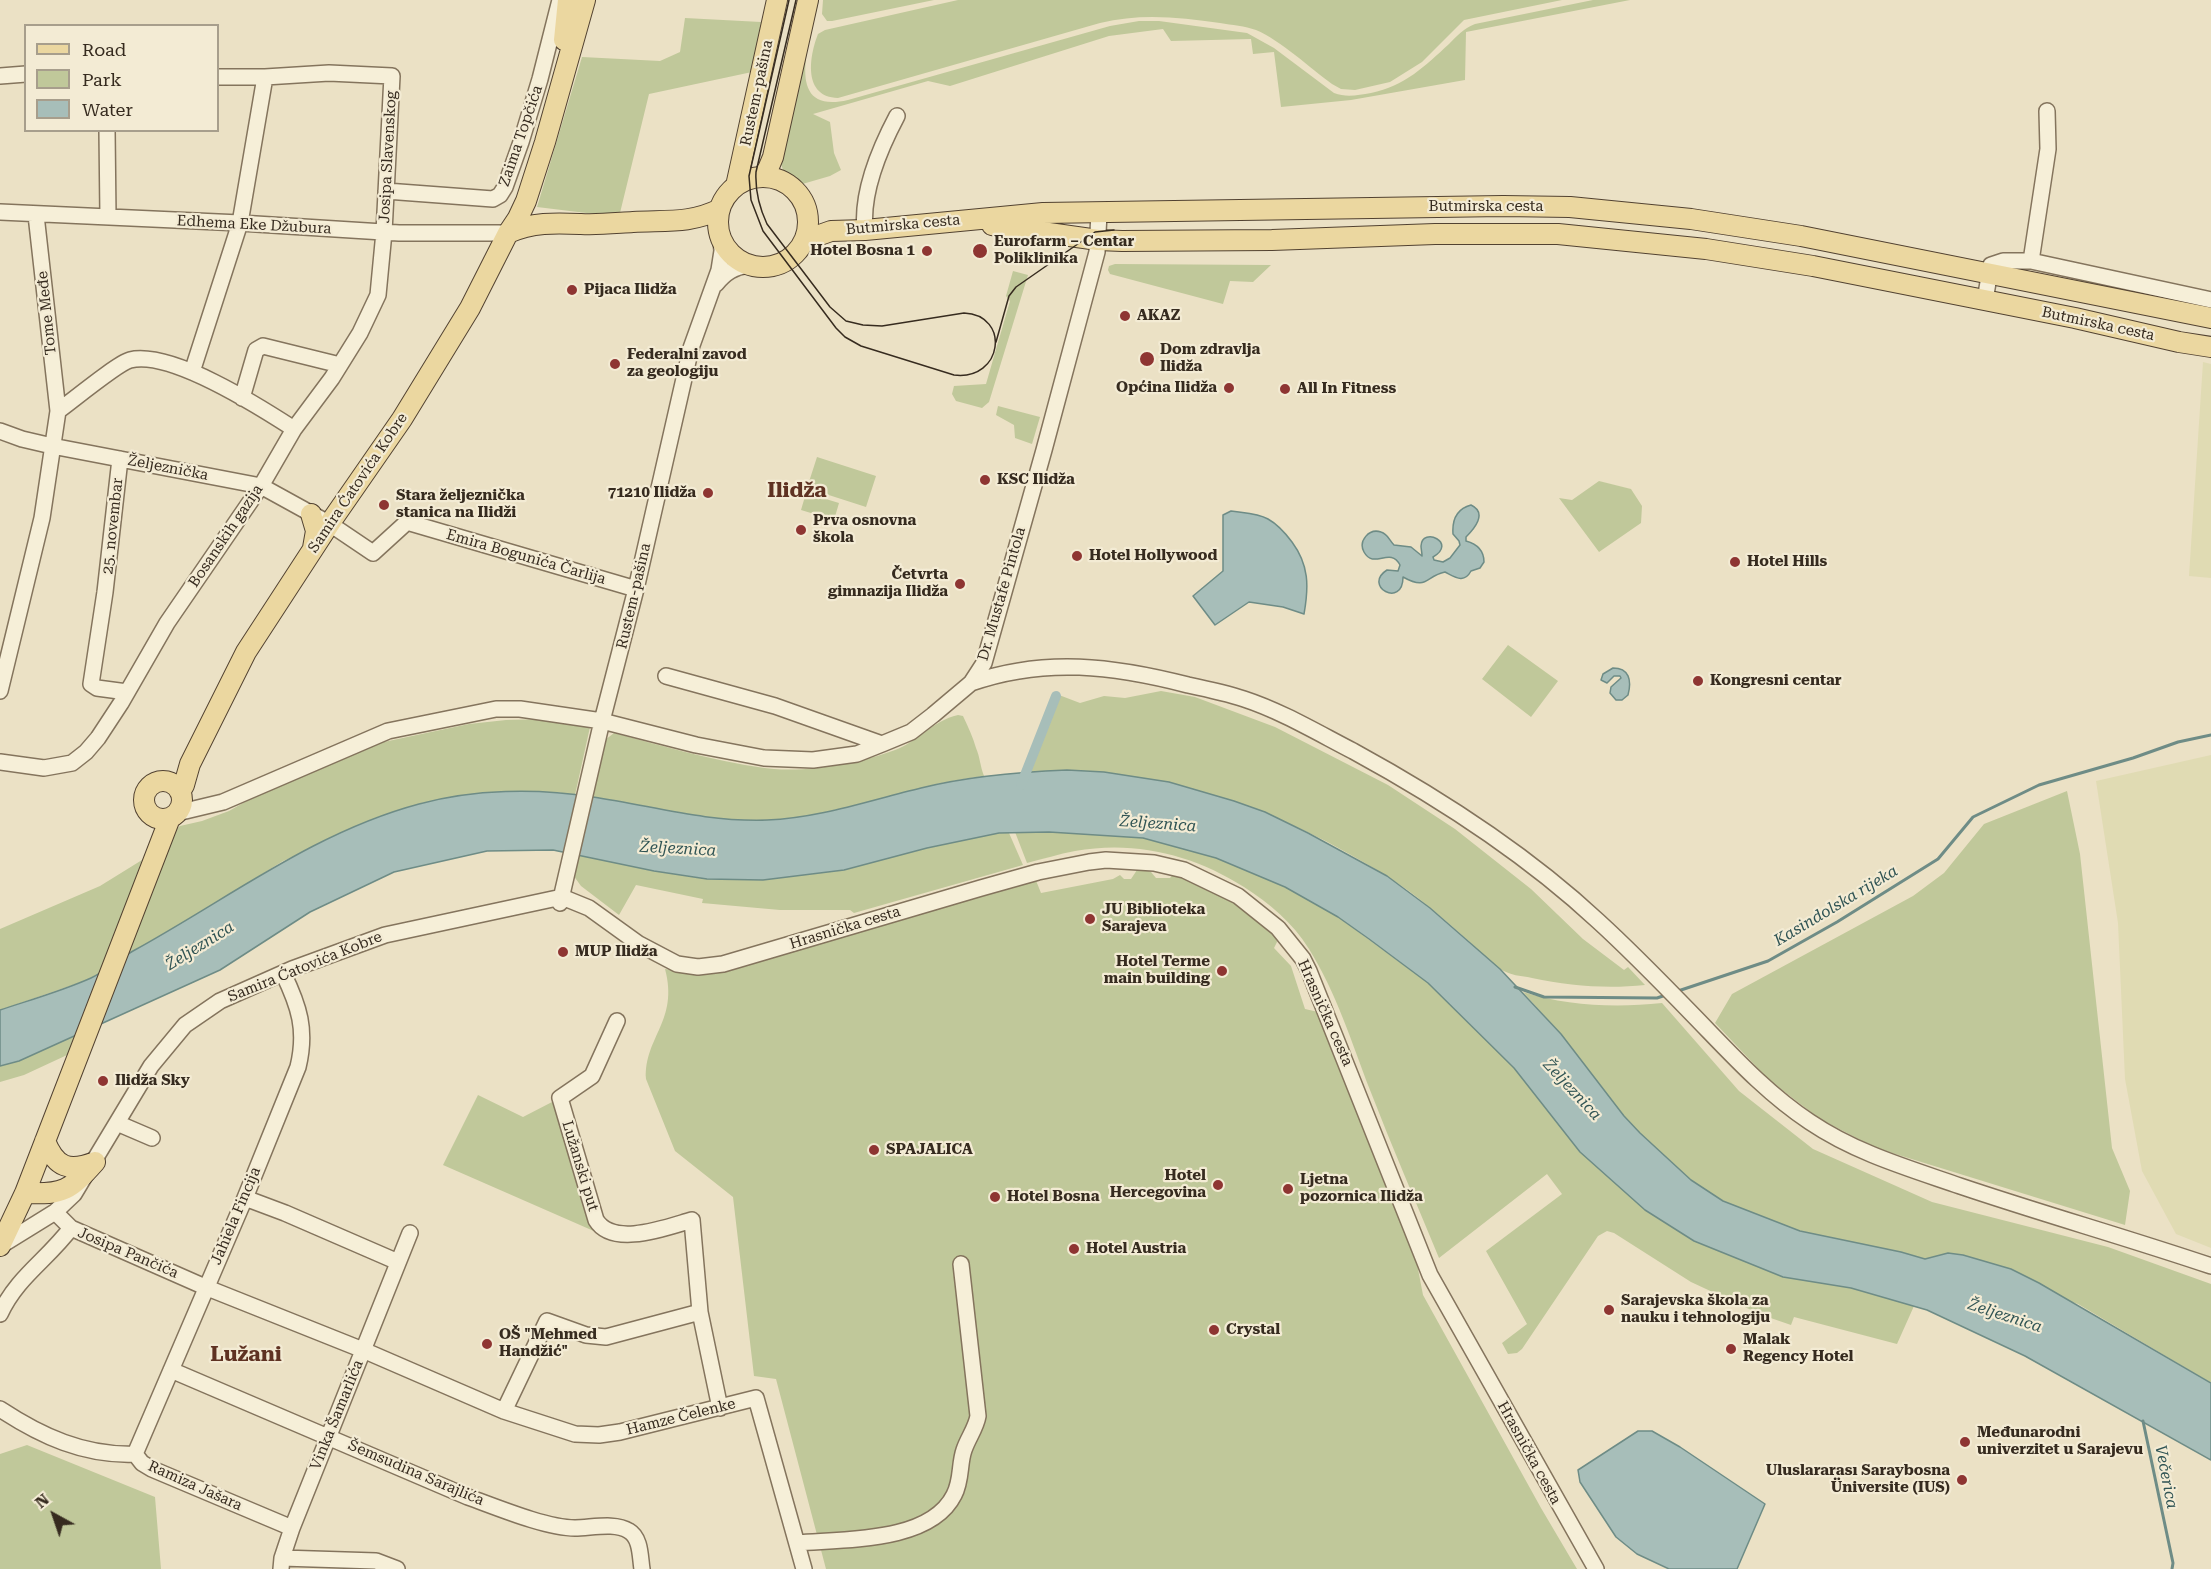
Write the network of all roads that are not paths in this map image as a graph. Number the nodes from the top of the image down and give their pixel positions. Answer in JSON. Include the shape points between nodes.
{"nodes":[{"id":1,"x":560,"y":0,"type":"edge"},
{"id":2,"x":568,"y":0,"type":"edge"},
{"id":3,"x":574,"y":0,"type":"edge"},
{"id":4,"x":585,"y":0,"type":"edge"},
{"id":5,"x":777,"y":0,"type":"edge"},
{"id":6,"x":808,"y":0,"type":"edge"},
{"id":7,"x":564,"y":40,"type":"junction"},
{"id":8,"x":24,"y":74,"type":"edge"},
{"id":9,"x":0,"y":76,"type":"edge"},
{"id":10,"x":219,"y":77,"type":"edge"},
{"id":11,"x":266,"y":77,"type":"junction"},
{"id":12,"x":2047,"y":111,"type":"dead end"},
{"id":13,"x":897,"y":116,"type":"dead end"},
{"id":14,"x":107,"y":132,"type":"edge"},
{"id":15,"x":773,"y":157,"type":"junction"},
{"id":16,"x":762,"y":177,"type":"junction"},
{"id":17,"x":785,"y":182,"type":"junction"},
{"id":18,"x":736,"y":186,"type":"junction"},
{"id":19,"x":386,"y":191,"type":"junction"},
{"id":20,"x":526,"y":201,"type":"junction"},
{"id":21,"x":720,"y":209,"type":"junction"},
{"id":22,"x":806,"y":209,"type":"junction"},
{"id":23,"x":0,"y":212,"type":"edge"},
{"id":24,"x":1099,"y":213,"type":"junction"},
{"id":25,"x":36,"y":214,"type":"junction"},
{"id":26,"x":108,"y":218,"type":"junction"},
{"id":27,"x":976,"y":219,"type":"junction"},
{"id":28,"x":686,"y":220,"type":"junction"},
{"id":29,"x":240,"y":223,"type":"junction"},
{"id":30,"x":544,"y":223,"type":"junction"},
{"id":31,"x":581,"y":224,"type":"junction"},
{"id":32,"x":865,"y":230,"type":"junction"},
{"id":33,"x":831,"y":231,"type":"junction"},
{"id":34,"x":384,"y":232,"type":"junction"},
{"id":35,"x":508,"y":232,"type":"junction"},
{"id":36,"x":720,"y":236,"type":"junction"},
{"id":37,"x":1098,"y":240,"type":"junction"},
{"id":38,"x":803,"y":243,"type":"junction"},
{"id":39,"x":2031,"y":261,"type":"junction"},
{"id":40,"x":748,"y":265,"type":"junction"},
{"id":41,"x":1990,"y":273,"type":"junction"},
{"id":42,"x":710,"y":291,"type":"junction"},
{"id":43,"x":1985,"y":300,"type":"junction"},
{"id":44,"x":2211,"y":300,"type":"edge"},
{"id":45,"x":2211,"y":318,"type":"edge"},
{"id":46,"x":2211,"y":347,"type":"edge"},
{"id":47,"x":340,"y":365,"type":"junction"},
{"id":48,"x":192,"y":372,"type":"junction"},
{"id":49,"x":242,"y":398,"type":"junction"},
{"id":50,"x":58,"y":411,"type":"junction"},
{"id":51,"x":294,"y":429,"type":"junction"},
{"id":52,"x":0,"y":432,"type":"edge"},
{"id":53,"x":52,"y":446,"type":"junction"},
{"id":54,"x":120,"y":459,"type":"junction"},
{"id":55,"x":261,"y":486,"type":"junction"},
{"id":56,"x":311,"y":514,"type":"junction"},
{"id":57,"x":330,"y":524,"type":"junction"},
{"id":58,"x":312,"y":551,"type":"junction"},
{"id":59,"x":636,"y":589,"type":"junction"},
{"id":60,"x":666,"y":676,"type":"dead end"},
{"id":61,"x":971,"y":683,"type":"junction"},
{"id":62,"x":0,"y":691,"type":"edge"},
{"id":63,"x":127,"y":692,"type":"junction"},
{"id":64,"x":601,"y":725,"type":"junction"},
{"id":65,"x":882,"y":744,"type":"junction"},
{"id":66,"x":0,"y":762,"type":"edge"},
{"id":67,"x":190,"y":764,"type":"junction"},
{"id":68,"x":160,"y":782,"type":"junction"},
{"id":69,"x":172,"y":815,"type":"junction"},
{"id":70,"x":561,"y":900,"type":"junction"},
{"id":71,"x":283,"y":973,"type":"junction"},
{"id":72,"x":617,"y":1021,"type":"dead end"},
{"id":73,"x":117,"y":1123,"type":"junction"},
{"id":74,"x":152,"y":1138,"type":"dead end"},
{"id":75,"x":45,"y":1141,"type":"junction"},
{"id":76,"x":95,"y":1162,"type":"junction"},
{"id":77,"x":25,"y":1193,"type":"junction"},
{"id":78,"x":245,"y":1198,"type":"junction"},
{"id":79,"x":56,"y":1212,"type":"junction"},
{"id":80,"x":70,"y":1228,"type":"junction"},
{"id":81,"x":410,"y":1233,"type":"dead end"},
{"id":82,"x":0,"y":1246,"type":"edge"},
{"id":83,"x":398,"y":1262,"type":"junction"},
{"id":84,"x":961,"y":1264,"type":"dead end"},
{"id":85,"x":2211,"y":1266,"type":"edge"},
{"id":86,"x":206,"y":1287,"type":"junction"},
{"id":87,"x":700,"y":1312,"type":"junction"},
{"id":88,"x":0,"y":1314,"type":"edge"},
{"id":89,"x":363,"y":1350,"type":"junction"},
{"id":90,"x":171,"y":1370,"type":"junction"},
{"id":91,"x":720,"y":1408,"type":"junction"},
{"id":92,"x":0,"y":1409,"type":"edge"},
{"id":93,"x":504,"y":1411,"type":"junction"},
{"id":94,"x":327,"y":1435,"type":"junction"},
{"id":95,"x":135,"y":1454,"type":"junction"},
{"id":96,"x":291,"y":1528,"type":"junction"},
{"id":97,"x":797,"y":1543,"type":"junction"},
{"id":98,"x":282,"y":1563,"type":"edge"},
{"id":99,"x":376,"y":1565,"type":"edge"},
{"id":100,"x":397,"y":1569,"type":"edge"},
{"id":101,"x":642,"y":1569,"type":"edge"},
{"id":102,"x":804,"y":1569,"type":"edge"},
{"id":103,"x":1596,"y":1569,"type":"edge"}],
"edges":[{"from":1,"to":19,"type":"street","name":"Zaima Topčića","via":[[525,131],[500,195],[494,199]]},
{"from":2,"to":7,"type":"main road"},
{"from":3,"to":7,"type":"main road"},
{"from":4,"to":20,"type":"main road"},
{"from":5,"to":18,"type":"main road","name":"Rustem-pašina"},
{"from":6,"to":15,"type":"main road","name":"Rustem-pašina"},
{"from":7,"to":35,"type":"main road","via":[[512,204]]},
{"from":8,"to":9,"type":"street"},
{"from":10,"to":11,"type":"street","name":"Josipa Slavenskog"},
{"from":11,"to":19,"type":"street","name":"Josipa Slavenskog","via":[[329,73],[392,76]]},
{"from":11,"to":29,"type":"street"},
{"from":12,"to":39,"type":"street","via":[[2048,149]]},
{"from":13,"to":32,"type":"street","via":[[866,192]]},
{"from":14,"to":26,"type":"street"},
{"from":15,"to":16,"type":"main road","name":"Rustem-pašina"},
{"from":15,"to":17,"type":"main road","name":"Rustem-pašina"},
{"from":16,"to":17,"type":"main road"},
{"from":16,"to":18,"type":"main road"},
{"from":17,"to":22,"type":"main road"},
{"from":18,"to":21,"type":"main road"},
{"from":19,"to":34,"type":"street","name":"Josipa Slavenskog"},
{"from":20,"to":30,"type":"main road","via":[[530,211]]},
{"from":20,"to":35,"type":"main road"},
{"from":21,"to":28,"type":"main road","name":"Edhema Eke Džubura"},
{"from":21,"to":36,"type":"main road"},
{"from":22,"to":33,"type":"main road","name":"Butmirska cesta","via":[[816,222]]},
{"from":22,"to":38,"type":"main road","via":[[807,232]]},
{"from":23,"to":25,"type":"street","name":"Edhema Eke Džubura"},
{"from":24,"to":27,"type":"main road","name":"Butmirska cesta"},
{"from":24,"to":37,"type":"street","name":"Dr. Mustafe Pintola"},
{"from":24,"to":41,"type":"main road","name":"Butmirska cesta","via":[[1570,207],[1692,219]]},
{"from":25,"to":26,"type":"street","name":"Edhema Eke Džubura"},
{"from":25,"to":50,"type":"street","name":"Tome Međe"},
{"from":26,"to":29,"type":"street","name":"Edhema Eke Džubura"},
{"from":27,"to":32,"type":"main road","name":"Butmirska cesta"},
{"from":27,"to":37,"type":"main road","name":"Butmirska cesta","via":[[994,226]]},
{"from":28,"to":31,"type":"main road","name":"Edhema Eke Džubura"},
{"from":28,"to":36,"type":"main road","name":"Edhema Eke Džubura"},
{"from":29,"to":34,"type":"street","name":"Edhema Eke Džubura"},
{"from":29,"to":48,"type":"street"},
{"from":30,"to":31,"type":"main road","name":"Edhema Eke Džubura"},
{"from":30,"to":35,"type":"main road","name":"Edhema Eke Džubura"},
{"from":31,"to":35,"type":"main road","name":"Edhema Eke Džubura","via":[[566,230]]},
{"from":32,"to":33,"type":"main road","name":"Butmirska cesta"},
{"from":33,"to":38,"type":"main road","name":"Butmirska cesta"},
{"from":34,"to":35,"type":"street","name":"Edhema Eke Džubura"},
{"from":34,"to":47,"type":"street","name":"Bosanskih gazija","via":[[378,295]]},
{"from":35,"to":57,"type":"main road","name":"Samira Ćatovića Kobre","via":[[480,291],[433,370]]},
{"from":36,"to":40,"type":"main road","via":[[727,250]]},
{"from":36,"to":42,"type":"street","name":"Rustem-pašina","via":[[719,270]]},
{"from":37,"to":43,"type":"main road","name":"Butmirska cesta","via":[[1558,234],[1706,249]]},
{"from":37,"to":61,"type":"street","name":"Dr. Mustafe Pintola","via":[[984,663]]},
{"from":38,"to":40,"type":"main road","via":[[777,265]]},
{"from":39,"to":41,"type":"street","via":[[1996,262]]},
{"from":39,"to":44,"type":"street"},
{"from":40,"to":42,"type":"street","name":"Rustem-pašina","via":[[724,274]]},
{"from":41,"to":43,"type":"street"},
{"from":41,"to":45,"type":"main road","name":"Butmirska cesta"},
{"from":42,"to":59,"type":"street","name":"Rustem-pašina","via":[[691,348]]},
{"from":43,"to":46,"type":"main road","name":"Butmirska cesta"},
{"from":47,"to":49,"type":"street","via":[[259,347]]},
{"from":47,"to":51,"type":"street","name":"Bosanskih gazija"},
{"from":48,"to":49,"type":"street"},
{"from":48,"to":50,"type":"street","via":[[145,358],[128,360]]},
{"from":49,"to":51,"type":"street"},
{"from":50,"to":53,"type":"street","name":"Tome Međe"},
{"from":51,"to":55,"type":"street","name":"Bosanskih gazija"},
{"from":52,"to":53,"type":"street","name":"Željeznička"},
{"from":53,"to":54,"type":"street","name":"Željeznička"},
{"from":53,"to":62,"type":"street","name":"Tome Međe","via":[[42,518]]},
{"from":54,"to":55,"type":"street","name":"Željeznička"},
{"from":54,"to":63,"type":"street","name":"25. novembar","via":[[91,684]]},
{"from":55,"to":56,"type":"street","name":"Željeznička"},
{"from":55,"to":63,"type":"street","name":"Bosanskih gazija","via":[[167,623]]},
{"from":56,"to":57,"type":"street","name":"Željeznička"},
{"from":56,"to":58,"type":"main road","via":[[316,531]]},
{"from":57,"to":58,"type":"main road","name":"Samira Ćatovića Kobre"},
{"from":57,"to":59,"type":"street","name":"Emira Bogunića Čarlija","via":[[373,553],[407,522]]},
{"from":58,"to":67,"type":"main road","name":"Samira Ćatovića Kobre","via":[[246,652]]},
{"from":59,"to":64,"type":"street","name":"Rustem-pašina"},
{"from":60,"to":65,"type":"street","via":[[775,706]]},
{"from":61,"to":65,"type":"street","name":"Dr. Mustafe Pintola","via":[[911,732]]},
{"from":61,"to":85,"type":"street","via":[[1037,667],[1103,668],[1245,699],[1296,722],[1397,775],[1494,836],[1555,883],[1637,957],[1780,1101],[1837,1140],[1874,1157],[2042,1214]]},
{"from":63,"to":66,"type":"street","name":"Bosanskih gazija","via":[[98,738],[72,763],[44,768]]},
{"from":64,"to":65,"type":"street","name":"Dr. Mustafe Pintola","via":[[764,759],[813,760],[857,754]]},
{"from":64,"to":69,"type":"street","name":"Dr. Mustafe Pintola","via":[[520,709],[496,709],[388,731],[223,802]]},
{"from":64,"to":70,"type":"street","name":"Rustem-pašina"},
{"from":67,"to":68,"type":"main road"},
{"from":67,"to":69,"type":"main road","name":"Samira Ćatovića Kobre"},
{"from":68,"to":69,"type":"main road","via":[[170,783]]},
{"from":68,"to":69,"type":"main road","via":[[145,793],[144,805],[158,823]]},
{"from":69,"to":75,"type":"main road","name":"Samira Ćatovića Kobre"},
{"from":70,"to":71,"type":"street","name":"Samira Ćatovića Kobre","via":[[385,935]]},
{"from":70,"to":103,"type":"street","name":"Hrasnička cesta","via":[[589,908],[677,964],[698,967],[723,964],[981,888],[1089,862],[1154,863],[1184,870],[1238,896],[1278,928],[1310,971],[1430,1275]]},
{"from":71,"to":73,"type":"street","name":"Samira Ćatovića Kobre","via":[[220,1001],[186,1025],[151,1066]]},
{"from":71,"to":78,"type":"street","name":"Jahiela Fincija","via":[[299,1010],[302,1050]]},
{"from":72,"to":87,"type":"street","name":"Lužanski put","via":[[592,1076],[560,1098],[596,1220],[604,1230],[645,1233],[692,1220]]},
{"from":73,"to":74,"type":"street"},
{"from":73,"to":76,"type":"street","name":"Samira Ćatovića Kobre"},
{"from":75,"to":76,"type":"main road","via":[[51,1154],[68,1167]]},
{"from":75,"to":77,"type":"main road","name":"Samira Ćatovića Kobre"},
{"from":76,"to":77,"type":"main road","via":[[75,1184],[61,1192]]},
{"from":76,"to":79,"type":"street","name":"Samira Ćatovića Kobre","via":[[74,1194]]},
{"from":77,"to":82,"type":"main road","name":"Samira Ćatovića Kobre"},
{"from":78,"to":83,"type":"street"},
{"from":78,"to":86,"type":"street","name":"Jahiela Fincija"},
{"from":79,"to":80,"type":"street","name":"Josipa Pančića"},
{"from":79,"to":82,"type":"street","name":"Samira Ćatovića Kobre"},
{"from":80,"to":86,"type":"street","name":"Josipa Pančića"},
{"from":80,"to":88,"type":"street","via":[[21,1280]]},
{"from":81,"to":83,"type":"street","name":"Vinka Šamarlića"},
{"from":83,"to":89,"type":"street","name":"Vinka Šamarlića"},
{"from":84,"to":97,"type":"street","via":[[978,1416],[963,1451],[959,1484],[953,1497],[942,1511],[913,1528],[881,1536]]},
{"from":86,"to":89,"type":"street","name":"Hamze Čelenke"},
{"from":86,"to":90,"type":"street","name":"Jahiela Fincija"},
{"from":87,"to":91,"type":"street","name":"Lužanski put"},
{"from":87,"to":93,"type":"street","via":[[598,1338],[547,1321]]},
{"from":89,"to":93,"type":"street","name":"Hamze Čelenke"},
{"from":89,"to":94,"type":"street","name":"Vinka Šamarlića"},
{"from":90,"to":94,"type":"street","name":"Šemsudina Sarajlića"},
{"from":90,"to":95,"type":"street","name":"Jahiela Fincija"},
{"from":91,"to":93,"type":"street","name":"Hamze Čelenke","via":[[599,1435],[575,1434]]},
{"from":91,"to":97,"type":"street","name":"Hamze Čelenke","via":[[756,1398]]},
{"from":92,"to":95,"type":"street","name":"Ramiza Jašara","via":[[75,1448]]},
{"from":94,"to":96,"type":"street","name":"Vinka Šamarlića"},
{"from":94,"to":101,"type":"street","name":"Šemsudina Sarajlića","via":[[505,1510],[563,1528],[627,1529],[637,1539]]},
{"from":95,"to":96,"type":"street","name":"Ramiza Jašara","via":[[152,1469]]},
{"from":96,"to":98,"type":"street","name":"Vinka Šamarlića"},
{"from":97,"to":102,"type":"street","name":"Hamze Čelenke"},
{"from":98,"to":99,"type":"street"},
{"from":99,"to":100,"type":"street"}]}
